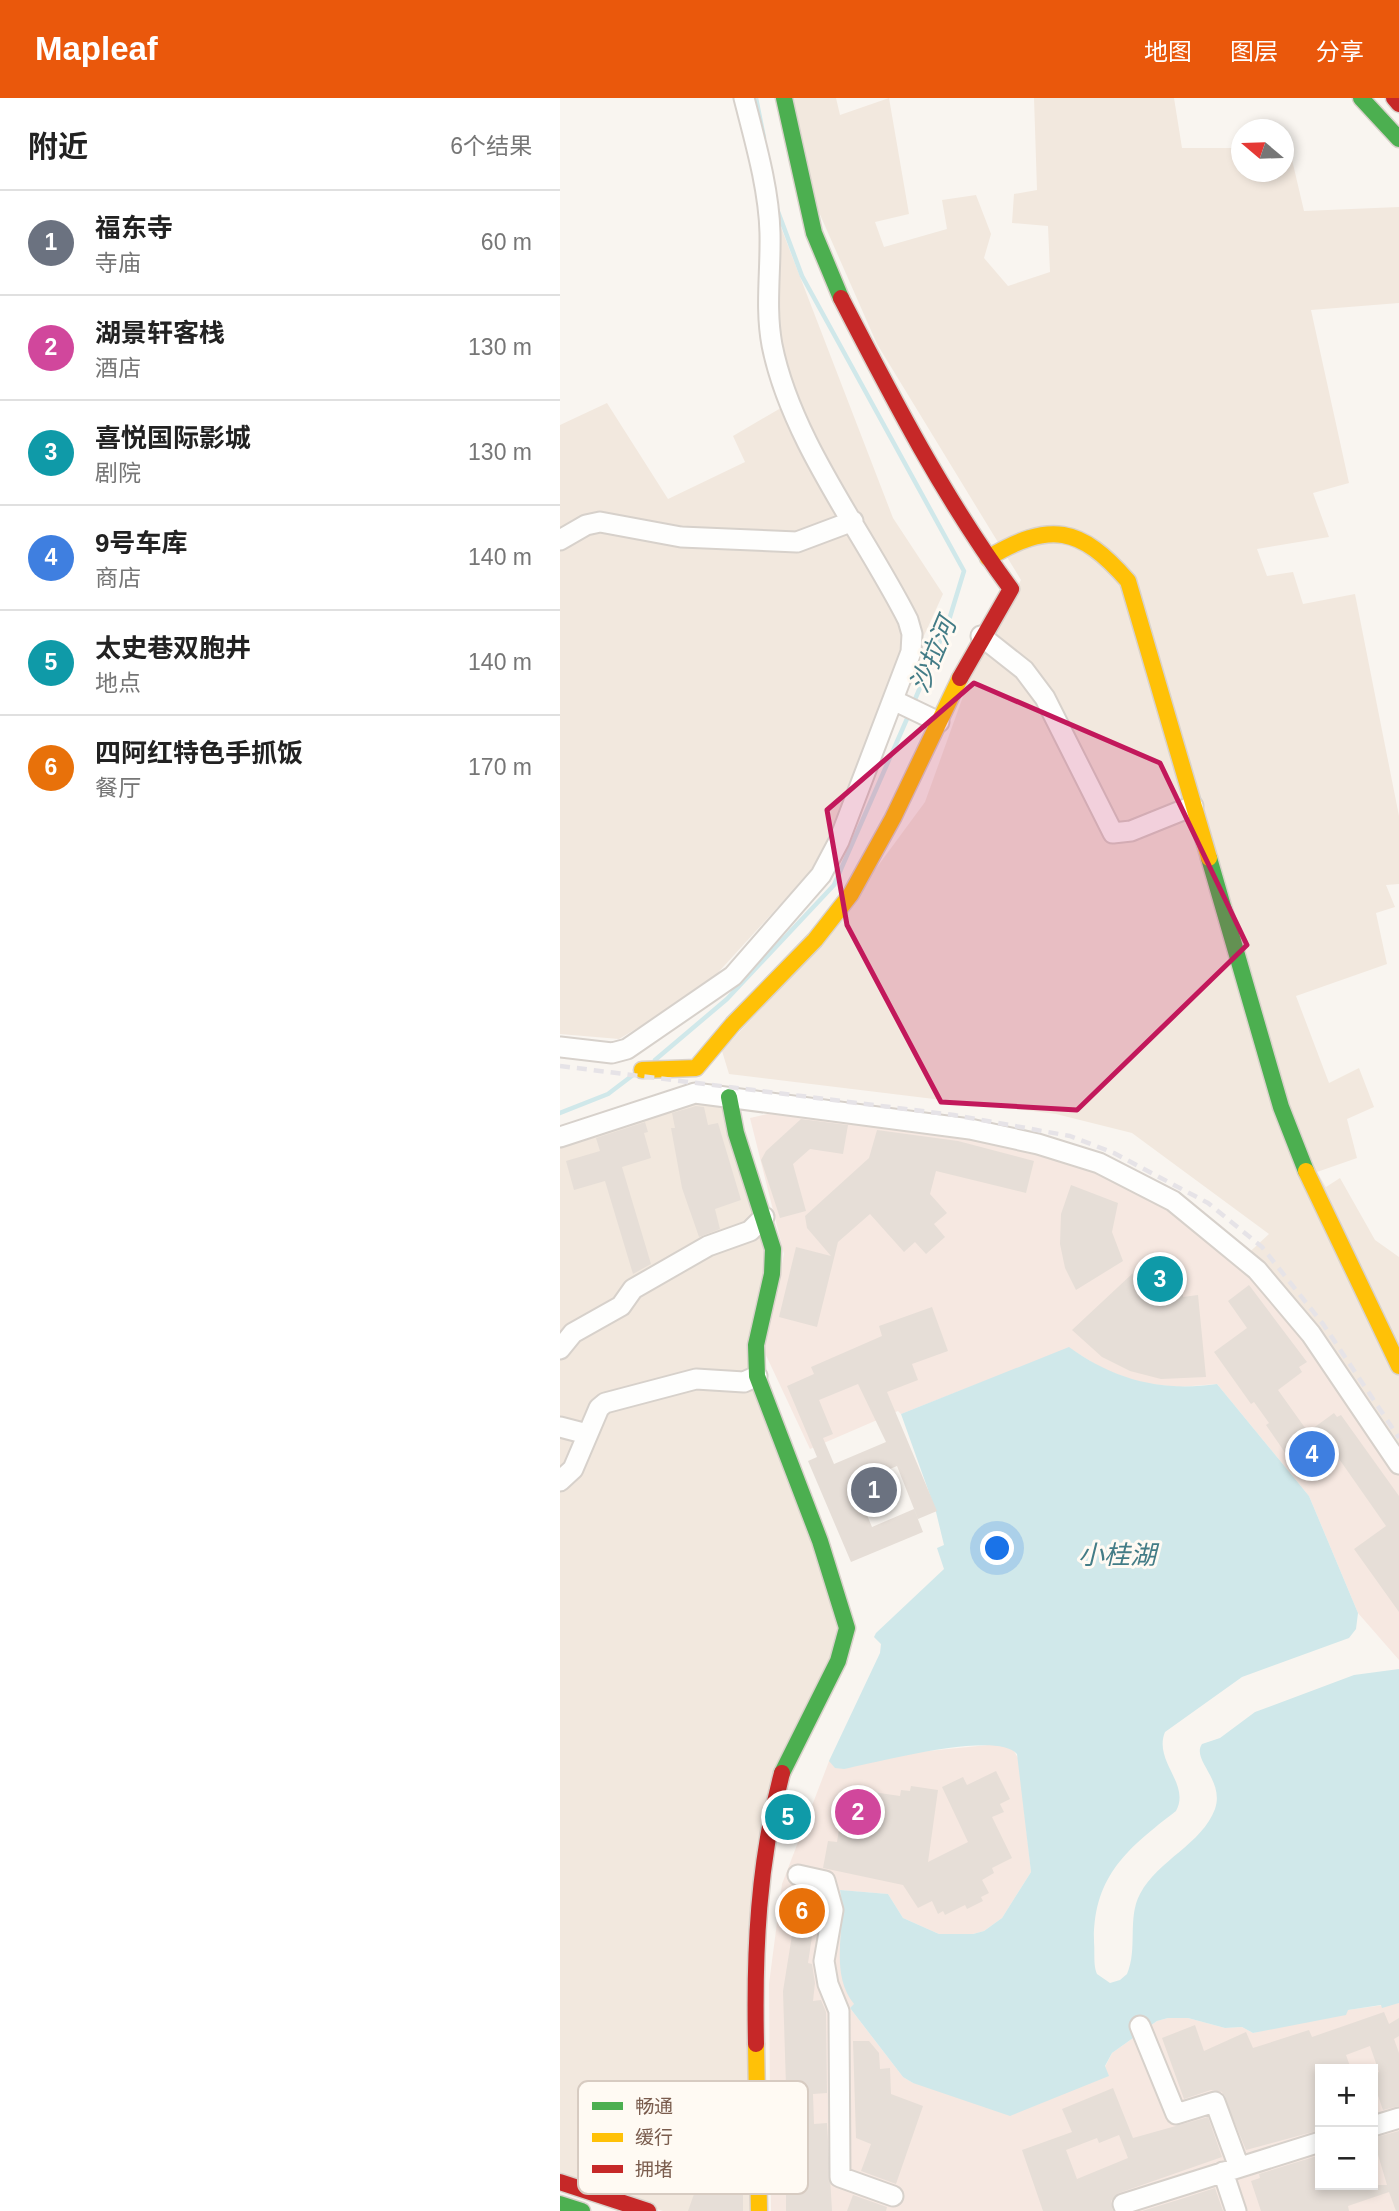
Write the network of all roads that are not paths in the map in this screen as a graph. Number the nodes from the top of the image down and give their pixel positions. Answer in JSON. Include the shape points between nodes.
{"nodes":[{"id":1,"x":744,"y":98,"type":"edge"},
{"id":2,"x":784,"y":98,"type":"edge"},
{"id":3,"x":1361,"y":98,"type":"edge"},
{"id":4,"x":1394,"y":98,"type":"edge"},
{"id":5,"x":1399,"y":104,"type":"edge"},
{"id":6,"x":1399,"y":139,"type":"edge"},
{"id":7,"x":853,"y":521,"type":"junction"},
{"id":8,"x":560,"y":540,"type":"edge"},
{"id":9,"x":988,"y":558,"type":"junction"},
{"id":10,"x":981,"y":636,"type":"junction"},
{"id":11,"x":896,"y":701,"type":"junction"},
{"id":12,"x":935,"y":721,"type":"junction"},
{"id":13,"x":1193,"y":806,"type":"junction"},
{"id":14,"x":560,"y":1047,"type":"edge"},
{"id":15,"x":634,"y":1059,"type":"junction"},
{"id":16,"x":661,"y":1095,"type":"junction"},
{"id":17,"x":729,"y":1097,"type":"junction"},
{"id":18,"x":560,"y":1136,"type":"edge"},
{"id":19,"x":764,"y":1217,"type":"junction"},
{"id":20,"x":560,"y":1349,"type":"edge"},
{"id":21,"x":1399,"y":1366,"type":"edge"},
{"id":22,"x":757,"y":1376,"type":"junction"},
{"id":23,"x":560,"y":1427,"type":"edge"},
{"id":24,"x":587,"y":1434,"type":"junction"},
{"id":25,"x":1399,"y":1464,"type":"edge"},
{"id":26,"x":560,"y":1481,"type":"edge"},
{"id":27,"x":798,"y":1875,"type":"dead end"},
{"id":28,"x":1140,"y":2026,"type":"dead end"},
{"id":29,"x":756,"y":2081,"type":"edge"},
{"id":30,"x":1399,"y":2118,"type":"edge"},
{"id":31,"x":1378,"y":2124,"type":"edge"},
{"id":32,"x":1315,"y":2144,"type":"edge"},
{"id":33,"x":1231,"y":2170,"type":"junction"},
{"id":34,"x":560,"y":2182,"type":"edge"},
{"id":35,"x":578,"y":2188,"type":"edge"},
{"id":36,"x":596,"y":2194,"type":"edge"},
{"id":37,"x":893,"y":2196,"type":"dead end"},
{"id":38,"x":560,"y":2204,"type":"edge"},
{"id":39,"x":582,"y":2211,"type":"edge"},
{"id":40,"x":648,"y":2211,"type":"edge"},
{"id":41,"x":1126,"y":2211,"type":"edge"},
{"id":42,"x":1236,"y":2211,"type":"edge"}],
"edges":[{"from":1,"to":7,"type":"street","via":[[769,215],[767,308],[777,365],[790,403]]},
{"from":2,"to":9,"type":"street","via":[[814,233],[831,278],[887,387]]},
{"from":3,"to":6,"type":"street"},
{"from":4,"to":5,"type":"street"},
{"from":7,"to":8,"type":"street","via":[[797,542],[681,537],[600,522]]},
{"from":7,"to":11,"type":"street","via":[[912,634]]},
{"from":9,"to":10,"type":"street","via":[[1011,589]]},
{"from":9,"to":13,"type":"street","via":[[1025,537],[1056,533],[1085,542],[1119,570],[1137,608]]},
{"from":10,"to":12,"type":"street"},
{"from":10,"to":13,"type":"street","via":[[1024,670],[1045,698],[1113,833],[1131,831]]},
{"from":11,"to":12,"type":"street"},
{"from":11,"to":15,"type":"street","via":[[821,874],[733,976]]},
{"from":12,"to":15,"type":"street","via":[[885,836],[848,898],[790,968],[720,1035],[696,1068],[680,1071]]},
{"from":13,"to":21,"type":"street","via":[[1281,1107],[1303,1164]]},
{"from":14,"to":15,"type":"street"},
{"from":15,"to":16,"type":"street"},
{"from":16,"to":17,"type":"street"},
{"from":16,"to":18,"type":"street"},
{"from":17,"to":19,"type":"street"},
{"from":17,"to":25,"type":"street","via":[[1003,1135],[1099,1163],[1147,1186],[1218,1235],[1276,1290]]},
{"from":19,"to":20,"type":"street","via":[[750,1231],[708,1246],[634,1289],[621,1306],[573,1334]]},
{"from":19,"to":22,"type":"street","via":[[773,1261],[756,1345]]},
{"from":22,"to":24,"type":"street","via":[[744,1382],[696,1379],[605,1404]]},
{"from":22,"to":29,"type":"street","via":[[848,1628],[838,1661],[783,1769],[766,1833],[754,1969]]},
{"from":23,"to":24,"type":"street"},
{"from":24,"to":26,"type":"street","via":[[573,1469]]},
{"from":27,"to":37,"type":"street","via":[[825,1881],[833,1910],[824,1961],[839,2011],[840,2177]]},
{"from":28,"to":33,"type":"street","via":[[1176,2114],[1215,2102]]},
{"from":30,"to":31,"type":"street"},
{"from":32,"to":33,"type":"street"},
{"from":33,"to":41,"type":"street","via":[[1123,2204]]},
{"from":33,"to":42,"type":"street"},
{"from":34,"to":35,"type":"street"},
{"from":36,"to":40,"type":"street"},
{"from":38,"to":39,"type":"street"}]}
